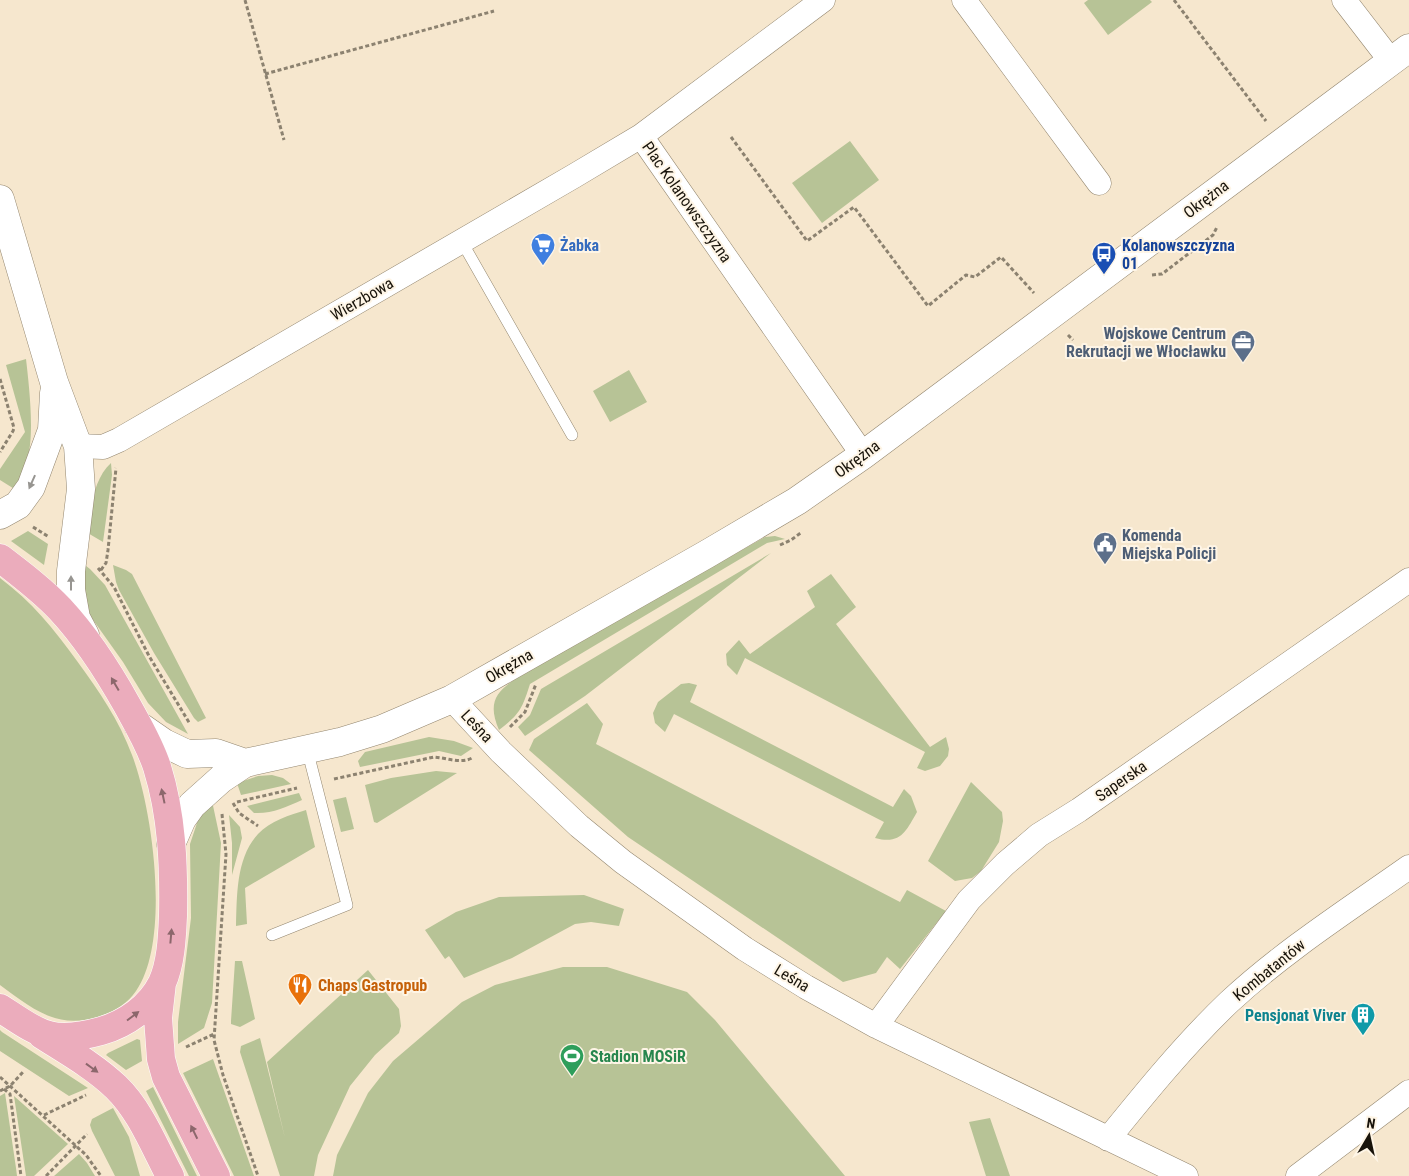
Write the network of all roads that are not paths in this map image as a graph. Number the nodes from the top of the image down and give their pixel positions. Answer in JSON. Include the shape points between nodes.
{"nodes":[{"id":1,"x":823,"y":0,"type":"edge"},
{"id":2,"x":964,"y":0,"type":"edge"},
{"id":3,"x":1344,"y":0,"type":"edge"},
{"id":4,"x":1400,"y":54,"type":"edge"},
{"id":5,"x":641,"y":136,"type":"junction"},
{"id":6,"x":1099,"y":183,"type":"dead end"},
{"id":7,"x":0,"y":199,"type":"edge"},
{"id":8,"x":6,"y":242,"type":"edge"},
{"id":9,"x":462,"y":242,"type":"junction"},
{"id":10,"x":54,"y":382,"type":"junction"},
{"id":11,"x":572,"y":435,"type":"dead end"},
{"id":12,"x":78,"y":446,"type":"junction"},
{"id":13,"x":863,"y":455,"type":"junction"},
{"id":14,"x":0,"y":515,"type":"edge"},
{"id":15,"x":0,"y":558,"type":"edge"},
{"id":16,"x":1409,"y":580,"type":"edge"},
{"id":17,"x":90,"y":646,"type":"junction"},
{"id":18,"x":452,"y":699,"type":"junction"},
{"id":19,"x":138,"y":725,"type":"junction"},
{"id":20,"x":307,"y":749,"type":"junction"},
{"id":21,"x":245,"y":763,"type":"junction"},
{"id":22,"x":171,"y":844,"type":"junction"},
{"id":23,"x":1409,"y":867,"type":"edge"},
{"id":24,"x":272,"y":935,"type":"dead end"},
{"id":25,"x":162,"y":983,"type":"junction"},
{"id":26,"x":0,"y":1008,"type":"edge"},
{"id":27,"x":876,"y":1026,"type":"junction"},
{"id":28,"x":37,"y":1032,"type":"junction"},
{"id":29,"x":1409,"y":1092,"type":"edge"},
{"id":30,"x":1108,"y":1139,"type":"junction"},
{"id":31,"x":170,"y":1176,"type":"edge"},
{"id":32,"x":216,"y":1176,"type":"edge"},
{"id":33,"x":1186,"y":1176,"type":"edge"},
{"id":34,"x":1298,"y":1176,"type":"edge"}],
"edges":[{"from":1,"to":5,"type":"street","name":"Plac Kolanowszczyzna"},
{"from":2,"to":6,"type":"street"},
{"from":3,"to":4,"type":"street"},
{"from":4,"to":13,"type":"street","name":"Okrężna"},
{"from":5,"to":9,"type":"street","name":"Wierzbowa"},
{"from":5,"to":13,"type":"street","name":"Plac Kolanowszczyzna"},
{"from":7,"to":8,"type":"street"},
{"from":8,"to":10,"type":"street"},
{"from":9,"to":11,"type":"lane"},
{"from":9,"to":12,"type":"street","name":"Wierzbowa","via":[[119,440],[103,447]]},
{"from":10,"to":12,"type":"street"},
{"from":10,"to":14,"type":"street","one_way":true,"via":[[52,430],[30,488],[18,505]]},
{"from":17,"to":12,"type":"street","one_way":true,"via":[[76,618],[71,590],[82,489]]},
{"from":13,"to":18,"type":"street","name":"Okrężna","via":[[788,506]]},
{"from":15,"to":17,"type":"main road","via":[[60,608]]},
{"from":16,"to":27,"type":"street","name":"Saperska","via":[[1039,835],[969,900]]},
{"from":19,"to":17,"type":"main road","one_way":true},
{"from":18,"to":20,"type":"street","name":"Okrężna","via":[[382,729]]},
{"from":18,"to":27,"type":"street","name":"Leśna","via":[[537,788],[623,862],[746,949]]},
{"from":19,"to":21,"type":"street","via":[[187,754],[216,753]]},
{"from":22,"to":19,"type":"main road","one_way":true,"via":[[157,766]]},
{"from":20,"to":21,"type":"street","name":"Okrężna"},
{"from":20,"to":24,"type":"lane","via":[[347,905]]},
{"from":21,"to":22,"type":"street","name":"Okrężna","via":[[192,805]]},
{"from":25,"to":22,"type":"main road","one_way":true,"via":[[172,931],[174,873]]},
{"from":23,"to":30,"type":"street","name":"Kombatantów","via":[[1279,960],[1230,1002],[1178,1055]]},
{"from":28,"to":25,"type":"main road","one_way":true,"via":[[67,1038],[114,1027],[149,1002]]},
{"from":32,"to":25,"type":"main road","one_way":true,"via":[[160,1059],[158,1018]]},
{"from":26,"to":28,"type":"main road"},
{"from":27,"to":30,"type":"street","name":"Leśna"},
{"from":28,"to":31,"type":"main road","one_way":true,"via":[[116,1086],[128,1100]]},
{"from":29,"to":34,"type":"street"},
{"from":30,"to":33,"type":"street","name":"Leśna"}]}
